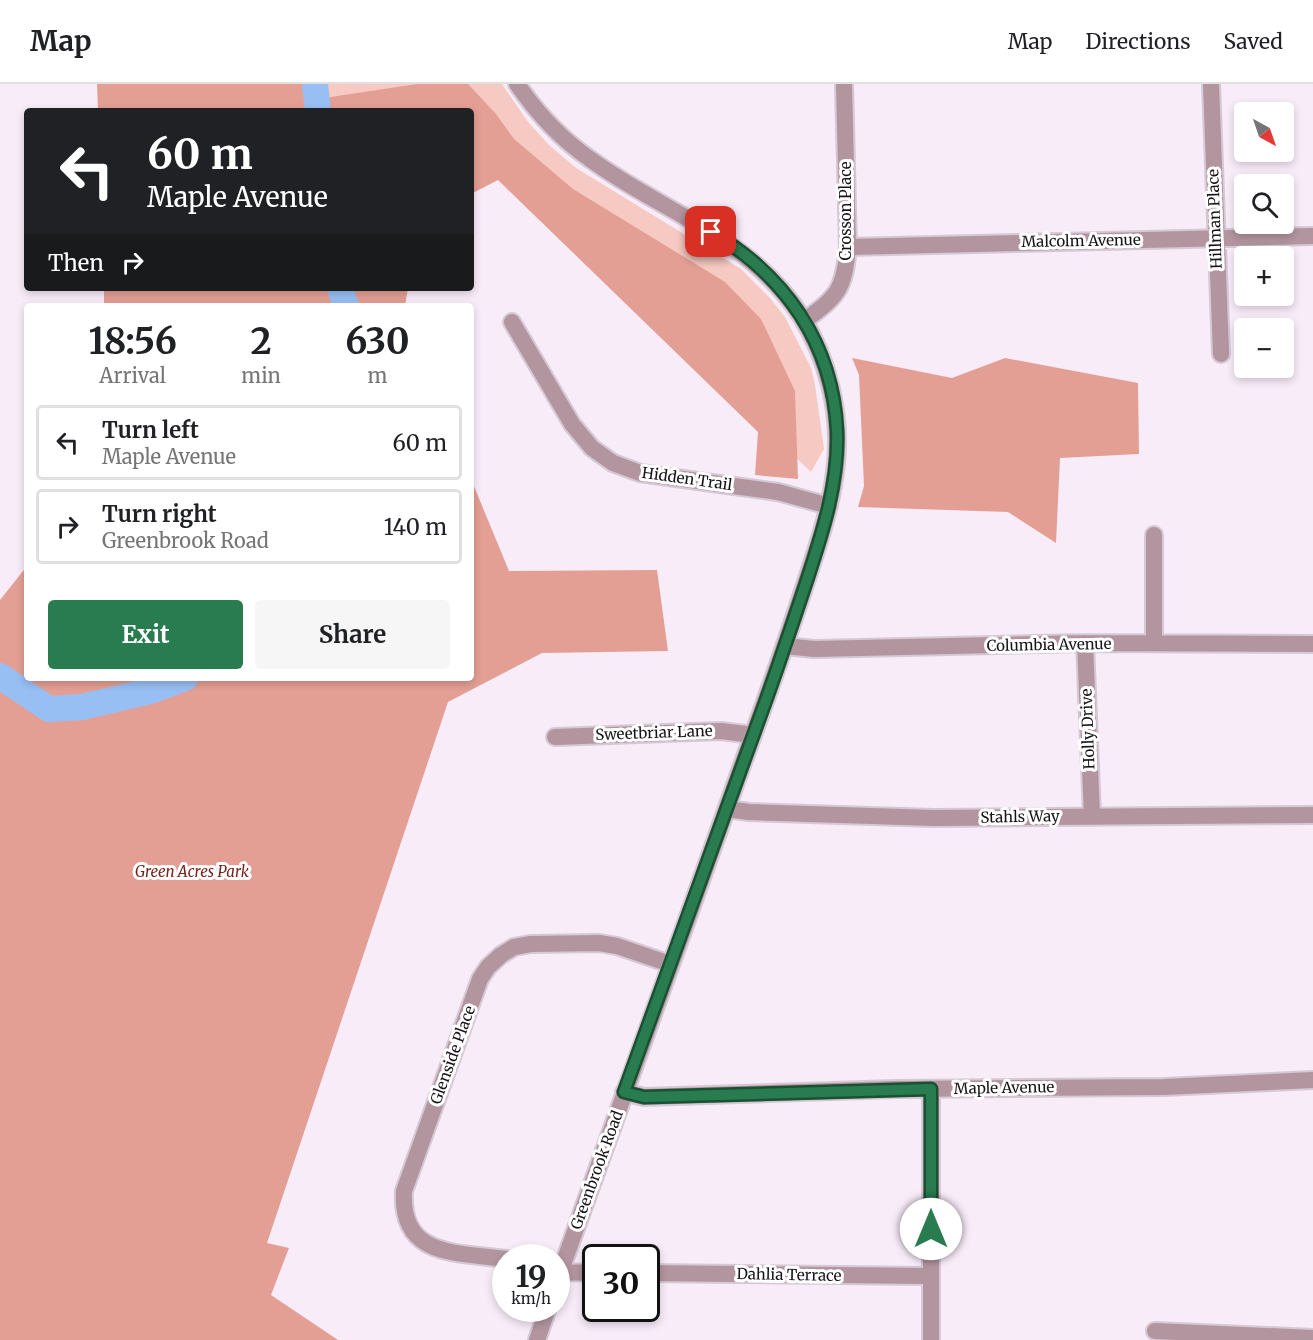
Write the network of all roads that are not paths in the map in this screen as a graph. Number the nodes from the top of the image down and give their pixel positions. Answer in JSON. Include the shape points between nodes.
{"nodes":[{"id":1,"x":518,"y":84,"type":"edge"},
{"id":2,"x":844,"y":84,"type":"edge"},
{"id":3,"x":1211,"y":84,"type":"edge"},
{"id":4,"x":1313,"y":236,"type":"edge"},
{"id":5,"x":1216,"y":240,"type":"junction"},
{"id":6,"x":848,"y":248,"type":"junction"},
{"id":7,"x":804,"y":321,"type":"junction"},
{"id":8,"x":512,"y":322,"type":"dead end"},
{"id":9,"x":1221,"y":354,"type":"dead end"},
{"id":10,"x":829,"y":506,"type":"junction"},
{"id":11,"x":1154,"y":535,"type":"dead end"},
{"id":12,"x":1085,"y":643,"type":"junction"},
{"id":13,"x":1154,"y":643,"type":"junction"},
{"id":14,"x":1313,"y":644,"type":"edge"},
{"id":15,"x":785,"y":646,"type":"junction"},
{"id":16,"x":753,"y":735,"type":"junction"},
{"id":17,"x":555,"y":737,"type":"dead end"},
{"id":18,"x":727,"y":809,"type":"junction"},
{"id":19,"x":1313,"y":815,"type":"edge"},
{"id":20,"x":1092,"y":816,"type":"junction"},
{"id":21,"x":670,"y":964,"type":"junction"},
{"id":22,"x":1313,"y":1080,"type":"edge"},
{"id":23,"x":931,"y":1089,"type":"junction"},
{"id":24,"x":624,"y":1092,"type":"junction"},
{"id":25,"x":569,"y":1244,"type":"edge"},
{"id":26,"x":492,"y":1257,"type":"edge"},
{"id":27,"x":660,"y":1273,"type":"edge"},
{"id":28,"x":931,"y":1276,"type":"junction"},
{"id":29,"x":543,"y":1322,"type":"edge"},
{"id":30,"x":1155,"y":1331,"type":"dead end"},
{"id":31,"x":1313,"y":1338,"type":"edge"},
{"id":32,"x":537,"y":1340,"type":"edge"},
{"id":33,"x":930,"y":1340,"type":"edge"}],
"edges":[{"from":1,"to":7,"type":"street","name":"Greenbrook Road","via":[[541,116],[577,150],[753,261],[782,290]]},
{"from":2,"to":6,"type":"street","name":"Crosson Place"},
{"from":3,"to":5,"type":"street","name":"Hillman Place"},
{"from":4,"to":5,"type":"street","name":"Malcolm Avenue"},
{"from":5,"to":6,"type":"street","name":"Malcolm Avenue"},
{"from":5,"to":9,"type":"street","name":"Hillman Place"},
{"from":6,"to":7,"type":"street","name":"Crosson Place","via":[[840,287],[824,307]]},
{"from":7,"to":10,"type":"street","name":"Greenbrook Road","via":[[825,367],[836,416],[836,463]]},
{"from":8,"to":10,"type":"street","name":"Hidden Trail","via":[[572,424],[592,448],[613,463],[640,473],[778,492]]},
{"from":10,"to":15,"type":"street","name":"Greenbrook Road"},
{"from":11,"to":13,"type":"street"},
{"from":12,"to":13,"type":"street","name":"Columbia Avenue"},
{"from":12,"to":15,"type":"street","name":"Columbia Avenue","via":[[814,649]]},
{"from":12,"to":20,"type":"street","name":"Holly Drive"},
{"from":13,"to":14,"type":"street","name":"Columbia Avenue"},
{"from":15,"to":16,"type":"street","name":"Greenbrook Road"},
{"from":16,"to":17,"type":"street","name":"Sweetbriar Lane","via":[[721,731]]},
{"from":16,"to":18,"type":"street","name":"Greenbrook Road"},
{"from":18,"to":20,"type":"street","name":"Stahls Way","via":[[934,818]]},
{"from":18,"to":21,"type":"street","name":"Greenbrook Road"},
{"from":19,"to":20,"type":"street","name":"Stahls Way"},
{"from":21,"to":24,"type":"street","name":"Greenbrook Road"},
{"from":21,"to":26,"type":"street","name":"Glenside Place","via":[[599,943],[531,944],[514,947],[501,955],[480,979],[404,1191],[403,1209],[418,1239],[434,1249]]},
{"from":22,"to":23,"type":"street","name":"Maple Avenue"},
{"from":23,"to":24,"type":"street","name":"Maple Avenue","via":[[644,1097]]},
{"from":23,"to":28,"type":"street"},
{"from":24,"to":25,"type":"street","name":"Greenbrook Road"},
{"from":27,"to":28,"type":"street","name":"Dahlia Terrace"},
{"from":28,"to":33,"type":"street"},
{"from":29,"to":32,"type":"street"},
{"from":30,"to":31,"type":"street"}]}
